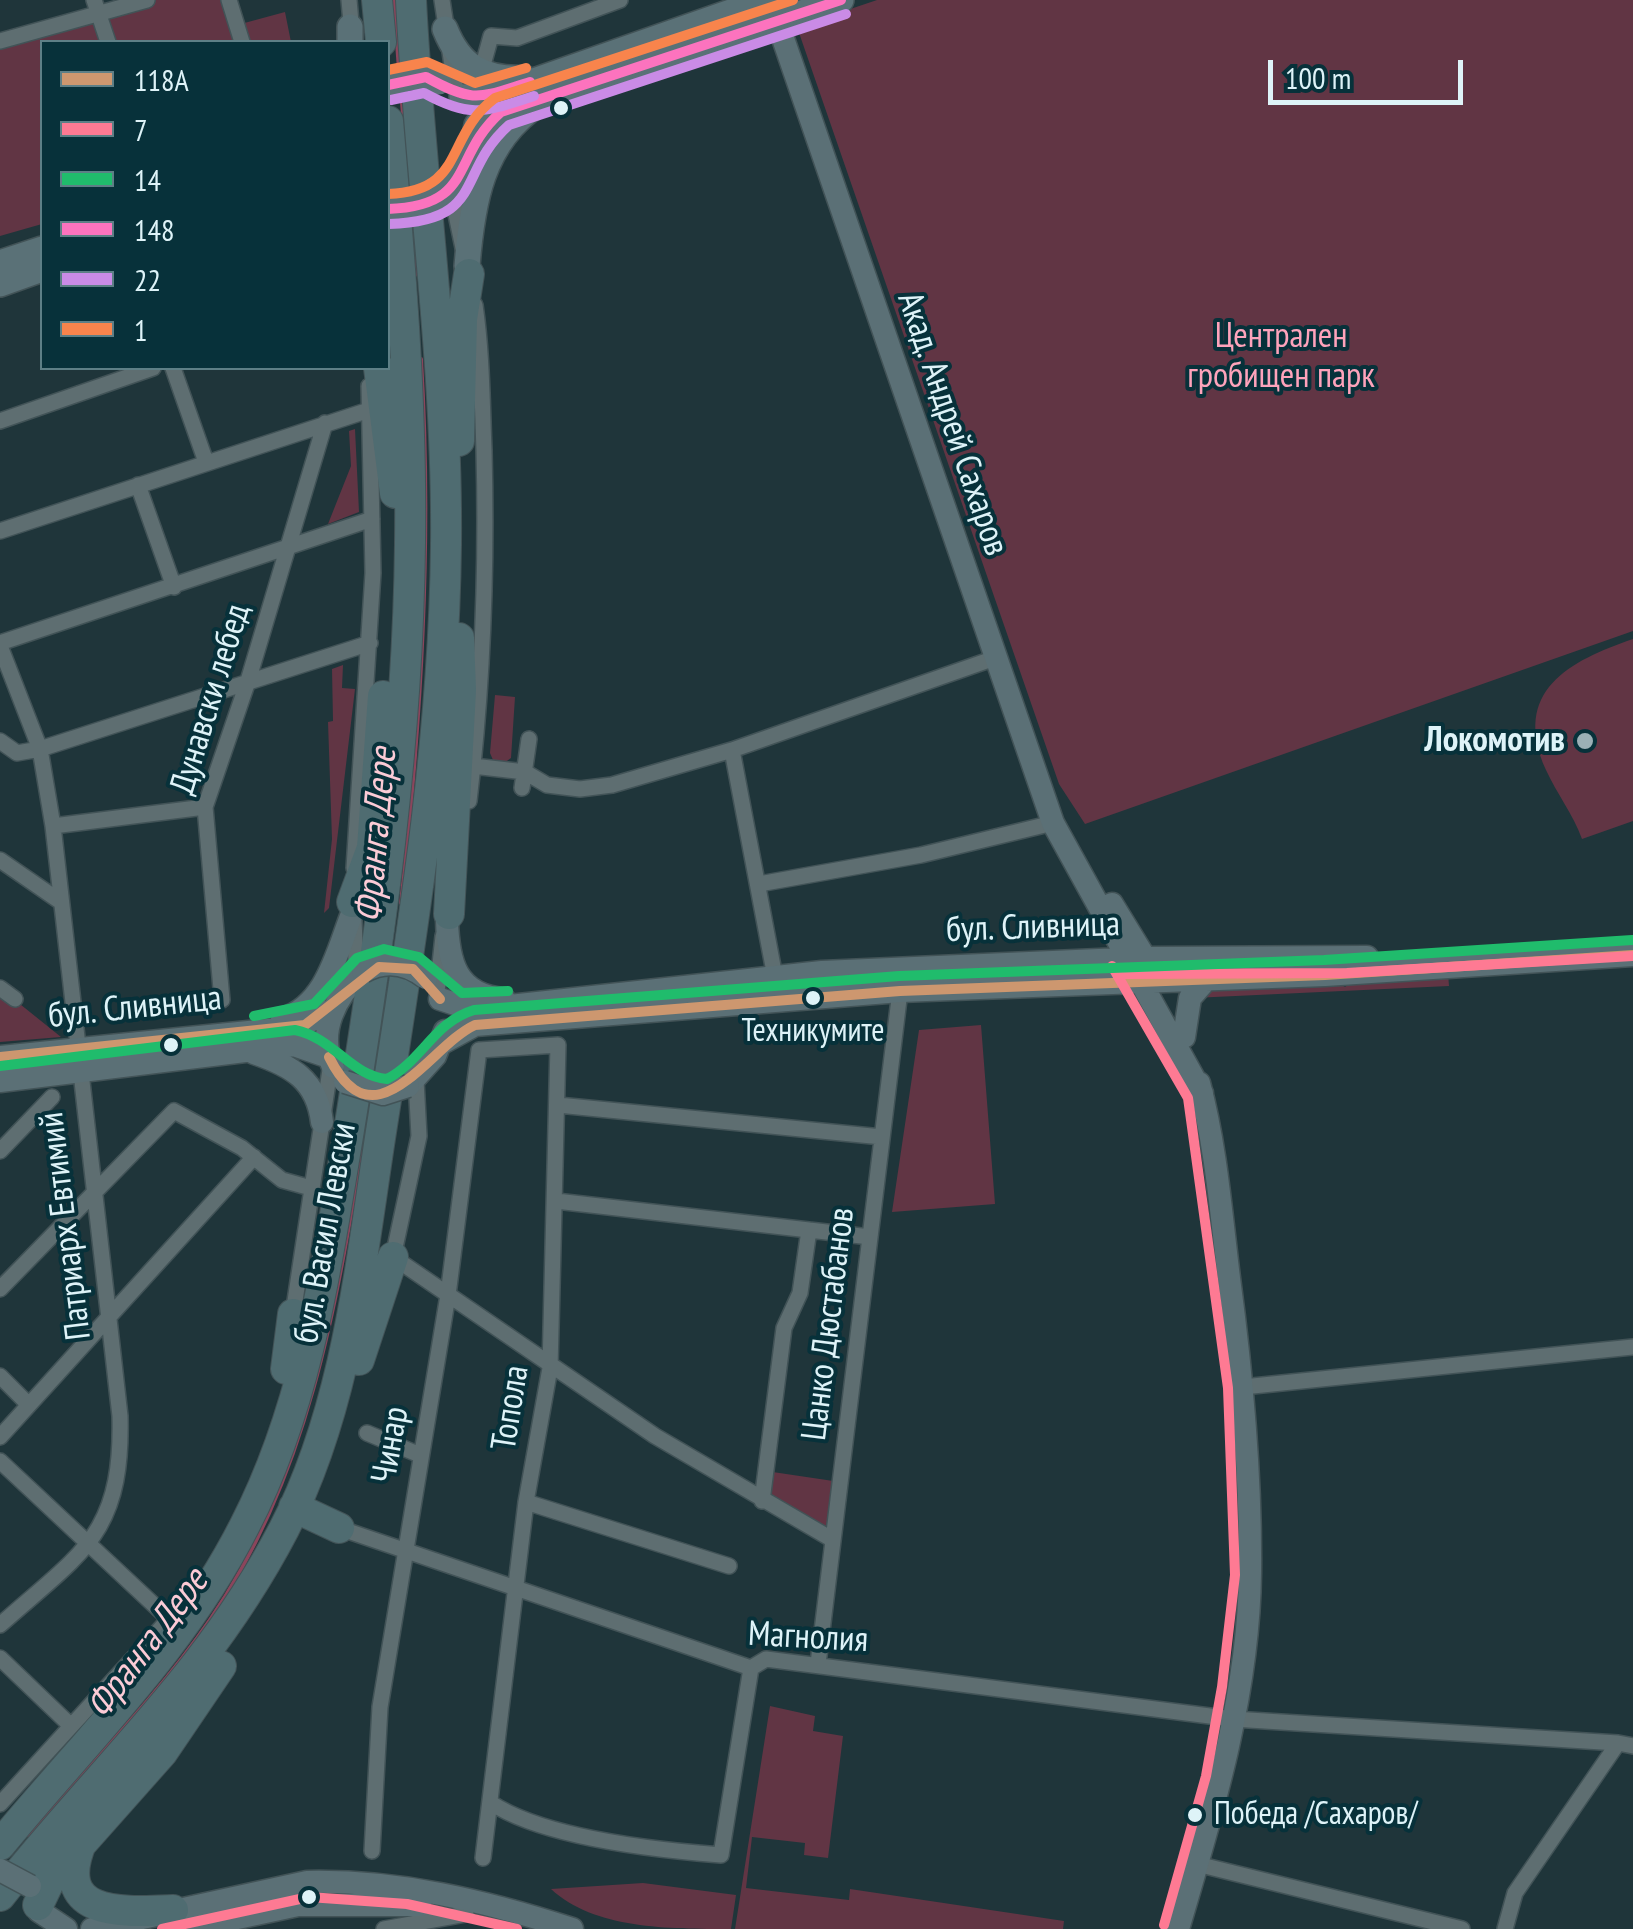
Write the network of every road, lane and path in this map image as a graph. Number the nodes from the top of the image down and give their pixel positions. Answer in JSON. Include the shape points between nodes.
{"nodes":[{"id":1,"x":148,"y":0,"type":"edge"},
{"id":2,"x":228,"y":0,"type":"edge"},
{"id":3,"x":349,"y":0,"type":"edge"},
{"id":4,"x":377,"y":0,"type":"edge"},
{"id":5,"x":411,"y":0,"type":"edge"},
{"id":6,"x":442,"y":0,"type":"edge"},
{"id":7,"x":620,"y":0,"type":"edge"},
{"id":8,"x":841,"y":0,"type":"edge"},
{"id":9,"x":96,"y":7,"type":"edge"},
{"id":10,"x":771,"y":10,"type":"edge"},
{"id":11,"x":445,"y":28,"type":"junction"},
{"id":12,"x":351,"y":37,"type":"edge"},
{"id":13,"x":107,"y":40,"type":"edge"},
{"id":14,"x":241,"y":40,"type":"edge"},
{"id":15,"x":380,"y":40,"type":"edge"},
{"id":16,"x":0,"y":41,"type":"edge"},
{"id":17,"x":483,"y":65,"type":"dead end"},
{"id":18,"x":390,"y":85,"type":"edge"},
{"id":19,"x":548,"y":86,"type":"junction"},
{"id":20,"x":452,"y":90,"type":"junction"},
{"id":21,"x":477,"y":142,"type":"junction"},
{"id":22,"x":390,"y":147,"type":"edge"},
{"id":23,"x":452,"y":186,"type":"junction"},
{"id":24,"x":390,"y":209,"type":"edge"},
{"id":25,"x":40,"y":250,"type":"edge"},
{"id":26,"x":0,"y":263,"type":"edge"},
{"id":27,"x":40,"y":270,"type":"edge"},
{"id":28,"x":468,"y":270,"type":"junction"},
{"id":29,"x":0,"y":284,"type":"edge"},
{"id":30,"x":146,"y":370,"type":"edge"},
{"id":31,"x":174,"y":370,"type":"edge"},
{"id":32,"x":370,"y":370,"type":"edge"},
{"id":33,"x":379,"y":370,"type":"edge"},
{"id":34,"x":369,"y":410,"type":"junction"},
{"id":35,"x":0,"y":421,"type":"edge"},
{"id":36,"x":325,"y":423,"type":"junction"},
{"id":37,"x":206,"y":462,"type":"junction"},
{"id":38,"x":138,"y":485,"type":"junction"},
{"id":39,"x":372,"y":519,"type":"junction"},
{"id":40,"x":0,"y":531,"type":"edge"},
{"id":41,"x":446,"y":539,"type":"junction"},
{"id":42,"x":289,"y":544,"type":"junction"},
{"id":43,"x":410,"y":545,"type":"junction"},
{"id":44,"x":174,"y":587,"type":"junction"},
{"id":45,"x":370,"y":643,"type":"junction"},
{"id":46,"x":0,"y":644,"type":"edge"},
{"id":47,"x":996,"y":658,"type":"junction"},
{"id":48,"x":248,"y":682,"type":"junction"},
{"id":49,"x":528,"y":740,"type":"dead end"},
{"id":50,"x":0,"y":741,"type":"edge"},
{"id":51,"x":40,"y":748,"type":"junction"},
{"id":52,"x":732,"y":750,"type":"junction"},
{"id":53,"x":473,"y":766,"type":"junction"},
{"id":54,"x":524,"y":780,"type":"junction"},
{"id":55,"x":205,"y":807,"type":"junction"},
{"id":56,"x":1053,"y":823,"type":"junction"},
{"id":57,"x":53,"y":826,"type":"junction"},
{"id":58,"x":1067,"y":846,"type":"junction"},
{"id":59,"x":0,"y":860,"type":"edge"},
{"id":60,"x":759,"y":884,"type":"junction"},
{"id":61,"x":61,"y":902,"type":"junction"},
{"id":62,"x":1098,"y":904,"type":"junction"},
{"id":63,"x":353,"y":907,"type":"junction"},
{"id":64,"x":448,"y":917,"type":"junction"},
{"id":65,"x":1633,"y":941,"type":"edge"},
{"id":66,"x":1633,"y":955,"type":"edge"},
{"id":67,"x":1136,"y":958,"type":"junction"},
{"id":68,"x":1076,"y":961,"type":"junction"},
{"id":69,"x":775,"y":977,"type":"junction"},
{"id":70,"x":357,"y":978,"type":"junction"},
{"id":71,"x":1206,"y":980,"type":"junction"},
{"id":72,"x":1151,"y":982,"type":"junction"},
{"id":73,"x":0,"y":988,"type":"edge"},
{"id":74,"x":434,"y":990,"type":"junction"},
{"id":75,"x":900,"y":991,"type":"junction"},
{"id":76,"x":695,"y":998,"type":"junction"},
{"id":77,"x":15,"y":999,"type":"dead end"},
{"id":78,"x":222,"y":1000,"type":"dead end"},
{"id":79,"x":548,"y":1002,"type":"junction"},
{"id":80,"x":334,"y":1010,"type":"junction"},
{"id":81,"x":1184,"y":1036,"type":"junction"},
{"id":82,"x":241,"y":1041,"type":"junction"},
{"id":83,"x":442,"y":1043,"type":"junction"},
{"id":84,"x":479,"y":1050,"type":"joint"},
{"id":85,"x":0,"y":1057,"type":"edge"},
{"id":86,"x":76,"y":1061,"type":"junction"},
{"id":87,"x":335,"y":1067,"type":"junction"},
{"id":88,"x":0,"y":1081,"type":"edge"},
{"id":89,"x":412,"y":1083,"type":"junction"},
{"id":90,"x":1202,"y":1094,"type":"junction"},
{"id":91,"x":52,"y":1097,"type":"dead end"},
{"id":92,"x":558,"y":1105,"type":"junction"},
{"id":93,"x":322,"y":1122,"type":"junction"},
{"id":94,"x":882,"y":1137,"type":"junction"},
{"id":95,"x":0,"y":1151,"type":"edge"},
{"id":96,"x":254,"y":1157,"type":"junction"},
{"id":97,"x":311,"y":1188,"type":"junction"},
{"id":98,"x":95,"y":1193,"type":"junction"},
{"id":99,"x":556,"y":1201,"type":"junction"},
{"id":100,"x":809,"y":1230,"type":"junction"},
{"id":101,"x":870,"y":1236,"type":"junction"},
{"id":102,"x":393,"y":1257,"type":"junction"},
{"id":103,"x":0,"y":1289,"type":"edge"},
{"id":104,"x":448,"y":1295,"type":"junction"},
{"id":105,"x":294,"y":1314,"type":"joint"},
{"id":106,"x":107,"y":1320,"type":"junction"},
{"id":107,"x":1633,"y":1347,"type":"edge"},
{"id":108,"x":550,"y":1368,"type":"junction"},
{"id":109,"x":0,"y":1376,"type":"edge"},
{"id":110,"x":1243,"y":1387,"type":"junction"},
{"id":111,"x":30,"y":1405,"type":"junction"},
{"id":112,"x":367,"y":1432,"type":"dead end"},
{"id":113,"x":0,"y":1436,"type":"edge"},
{"id":114,"x":420,"y":1455,"type":"junction"},
{"id":115,"x":0,"y":1461,"type":"edge"},
{"id":116,"x":264,"y":1483,"type":"junction"},
{"id":117,"x":762,"y":1501,"type":"junction"},
{"id":118,"x":526,"y":1502,"type":"junction"},
{"id":119,"x":293,"y":1508,"type":"junction"},
{"id":120,"x":339,"y":1528,"type":"joint"},
{"id":121,"x":833,"y":1540,"type":"junction"},
{"id":122,"x":90,"y":1546,"type":"junction"},
{"id":123,"x":403,"y":1551,"type":"junction"},
{"id":124,"x":730,"y":1566,"type":"dead end"},
{"id":125,"x":516,"y":1587,"type":"junction"},
{"id":126,"x":169,"y":1618,"type":"junction"},
{"id":127,"x":0,"y":1625,"type":"edge"},
{"id":128,"x":0,"y":1658,"type":"edge"},
{"id":129,"x":818,"y":1664,"type":"junction"},
{"id":130,"x":751,"y":1668,"type":"junction"},
{"id":131,"x":1233,"y":1719,"type":"junction"},
{"id":132,"x":69,"y":1724,"type":"junction"},
{"id":133,"x":1625,"y":1744,"type":"edge"},
{"id":134,"x":491,"y":1803,"type":"junction"},
{"id":135,"x":0,"y":1804,"type":"edge"},
{"id":136,"x":82,"y":1840,"type":"junction"},
{"id":137,"x":0,"y":1845,"type":"edge"},
{"id":138,"x":372,"y":1851,"type":"dead end"},
{"id":139,"x":484,"y":1858,"type":"dead end"},
{"id":140,"x":1197,"y":1864,"type":"junction"},
{"id":141,"x":0,"y":1870,"type":"edge"},
{"id":142,"x":0,"y":1896,"type":"edge"},
{"id":143,"x":36,"y":1908,"type":"edge"},
{"id":144,"x":466,"y":1914,"type":"junction"},
{"id":145,"x":180,"y":1920,"type":"edge"},
{"id":146,"x":66,"y":1929,"type":"edge"},
{"id":147,"x":92,"y":1929,"type":"edge"},
{"id":148,"x":384,"y":1929,"type":"edge"},
{"id":149,"x":520,"y":1929,"type":"edge"},
{"id":150,"x":572,"y":1929,"type":"edge"},
{"id":151,"x":1178,"y":1929,"type":"edge"},
{"id":152,"x":1462,"y":1929,"type":"edge"},
{"id":153,"x":1505,"y":1929,"type":"edge"}],
"edges":[{"from":1,"to":9,"type":"street"},
{"from":2,"to":14,"type":"street"},
{"from":3,"to":12,"type":"street"},
{"from":4,"to":15,"type":"highway"},
{"from":5,"to":41,"type":"highway","name":"бул. Васил Левски","via":[[441,377]]},
{"from":6,"to":11,"type":"street"},
{"from":7,"to":17,"type":"street","via":[[517,38],[492,36]]},
{"from":8,"to":10,"type":"main road"},
{"from":9,"to":13,"type":"street"},
{"from":9,"to":16,"type":"street"},
{"from":10,"to":19,"type":"main road"},
{"from":10,"to":47,"type":"main road","name":"Акад. Андрей Сахаров"},
{"from":11,"to":19,"type":"main road","via":[[457,54],[480,74]]},
{"from":11,"to":20,"type":"street"},
{"from":18,"to":20,"type":"main road","bridge":true,"via":[[411,76]]},
{"from":19,"to":20,"type":"main road","via":[[485,98]]},
{"from":19,"to":21,"type":"main road","via":[[494,116]]},
{"from":19,"to":28,"type":"main road","via":[[514,124],[478,184]]},
{"from":20,"to":21,"type":"main road","via":[[476,121]]},
{"from":21,"to":23,"type":"main road"},
{"from":22,"to":43,"type":"highway","name":"бул. Васил Левски","via":[[407,366]]},
{"from":23,"to":24,"type":"main road","bridge":true,"via":[[415,208]]},
{"from":23,"to":28,"type":"street"},
{"from":25,"to":26,"type":"main road"},
{"from":27,"to":29,"type":"main road"},
{"from":28,"to":41,"type":"highway","via":[[463,416]]},
{"from":28,"to":53,"type":"street","via":[[481,348],[485,482]]},
{"from":30,"to":35,"type":"street"},
{"from":31,"to":37,"type":"street"},
{"from":32,"to":34,"type":"street"},
{"from":33,"to":43,"type":"highway","via":[[392,479]]},
{"from":34,"to":36,"type":"street"},
{"from":34,"to":39,"type":"street"},
{"from":36,"to":37,"type":"street"},
{"from":36,"to":42,"type":"street","name":"Дунавски лебед"},
{"from":37,"to":38,"type":"street"},
{"from":38,"to":40,"type":"street"},
{"from":38,"to":44,"type":"street"},
{"from":39,"to":42,"type":"street"},
{"from":39,"to":45,"type":"street"},
{"from":41,"to":64,"type":"highway","via":[[461,666]]},
{"from":41,"to":119,"type":"highway","name":"бул. Васил Левски","via":[[420,892],[351,1319],[332,1400]]},
{"from":42,"to":44,"type":"street"},
{"from":42,"to":48,"type":"street","name":"Дунавски лебед"},
{"from":43,"to":63,"type":"highway","via":[[388,632],[372,848]]},
{"from":43,"to":116,"type":"highway","name":"бул. Васил Левски","via":[[399,773],[376,956],[323,1283],[300,1380]]},
{"from":44,"to":46,"type":"street"},
{"from":45,"to":48,"type":"street"},
{"from":45,"to":63,"type":"street"},
{"from":46,"to":51,"type":"street","name":"Патриарх Евтимий"},
{"from":47,"to":52,"type":"street"},
{"from":47,"to":56,"type":"main road","name":"Акад. Андрей Сахаров"},
{"from":48,"to":51,"type":"street"},
{"from":48,"to":55,"type":"street","name":"Дунавски лебед"},
{"from":49,"to":54,"type":"street"},
{"from":50,"to":51,"type":"street","via":[[17,754]]},
{"from":51,"to":57,"type":"street","name":"Патриарх Евтимий"},
{"from":52,"to":54,"type":"street","via":[[612,785],[580,789]]},
{"from":52,"to":60,"type":"street"},
{"from":53,"to":54,"type":"street"},
{"from":53,"to":64,"type":"street"},
{"from":55,"to":57,"type":"street"},
{"from":55,"to":78,"type":"street","name":"Дунавски лебед"},
{"from":56,"to":58,"type":"main road","name":"Акад. Андрей Сахаров"},
{"from":56,"to":60,"type":"street"},
{"from":57,"to":61,"type":"street","name":"Патриарх Евтимий"},
{"from":58,"to":62,"type":"main road","name":"Акад. Андрей Сахаров"},
{"from":58,"to":67,"type":"main road","name":"Акад. Андрей Сахаров","via":[[1088,866]]},
{"from":59,"to":61,"type":"street"},
{"from":60,"to":69,"type":"street"},
{"from":61,"to":86,"type":"street","name":"Патриарх Евтимий"},
{"from":62,"to":67,"type":"main road","name":"Акад. Андрей Сахаров"},
{"from":62,"to":68,"type":"main road","via":[[1100,942]]},
{"from":63,"to":70,"type":"street"},
{"from":63,"to":82,"type":"main road","via":[[309,1006]]},
{"from":64,"to":74,"type":"street"},
{"from":64,"to":79,"type":"main road","via":[[449,958],[464,984],[485,996]]},
{"from":65,"to":67,"type":"main road","name":"бул. Сливница","via":[[1346,958]]},
{"from":66,"to":71,"type":"main road","name":"бул. Сливница"},
{"from":67,"to":68,"type":"main road","name":"бул. Сливница"},
{"from":67,"to":72,"type":"main road","name":"Акад. Андрей Сахаров"},
{"from":68,"to":69,"type":"main road","name":"бул. Сливница"},
{"from":69,"to":76,"type":"main road","name":"бул. Сливница"},
{"from":70,"to":74,"type":"main road","bridge":true,"via":[[379,964],[397,964]]},
{"from":70,"to":80,"type":"main road"},
{"from":71,"to":72,"type":"main road","name":"бул. Сливница"},
{"from":71,"to":81,"type":"main road","via":[[1190,998]]},
{"from":72,"to":75,"type":"main road","name":"бул. Сливница"},
{"from":72,"to":81,"type":"main road","name":"Акад. Андрей Сахаров"},
{"from":72,"to":90,"type":"main road","name":"Акад. Андрей Сахаров"},
{"from":73,"to":77,"type":"street"},
{"from":74,"to":79,"type":"main road","name":"бул. Сливница","via":[[473,1010]]},
{"from":74,"to":83,"type":"main road","via":[[446,1018]]},
{"from":75,"to":76,"type":"main road","name":"бул. Сливница"},
{"from":75,"to":94,"type":"street","name":"Цанко Дюстабанов"},
{"from":76,"to":79,"type":"main road","name":"бул. Сливница"},
{"from":76,"to":83,"type":"main road","name":"бул. Сливница","via":[[475,1026]]},
{"from":80,"to":82,"type":"main road","name":"бул. Сливница"},
{"from":80,"to":87,"type":"main road","via":[[327,1030]]},
{"from":81,"to":90,"type":"main road","name":"Акад. Андрей Сахаров"},
{"from":82,"to":86,"type":"main road","name":"бул. Сливница"},
{"from":82,"to":87,"type":"main road","name":"бул. Сливница","via":[[294,1045]]},
{"from":82,"to":93,"type":"main road","via":[[307,1081],[318,1096]]},
{"from":83,"to":89,"type":"main road"},
{"from":84,"to":92,"type":"street","name":"Топола","via":[[558,1044]]},
{"from":84,"to":104,"type":"street","name":"Чинар"},
{"from":85,"to":86,"type":"main road","name":"бул. Сливница"},
{"from":86,"to":88,"type":"main road","name":"бул. Сливница"},
{"from":86,"to":98,"type":"street","name":"Патриарх Евтимий"},
{"from":87,"to":89,"type":"main road","bridge":true,"via":[[382,1094]]},
{"from":87,"to":93,"type":"street"},
{"from":89,"to":102,"type":"street","via":[[419,1136]]},
{"from":90,"to":110,"type":"main road","name":"Акад. Андрей Сахаров"},
{"from":91,"to":95,"type":"street"},
{"from":92,"to":94,"type":"street"},
{"from":92,"to":99,"type":"street","name":"Топола"},
{"from":93,"to":97,"type":"street"},
{"from":94,"to":101,"type":"street","name":"Цанко Дюстабанов"},
{"from":96,"to":97,"type":"street","via":[[282,1180]]},
{"from":96,"to":98,"type":"street","via":[[174,1111]]},
{"from":96,"to":106,"type":"street"},
{"from":97,"to":105,"type":"street"},
{"from":98,"to":103,"type":"street"},
{"from":98,"to":106,"type":"street","name":"Патриарх Евтимий"},
{"from":99,"to":100,"type":"street"},
{"from":99,"to":108,"type":"street","name":"Топола"},
{"from":100,"to":101,"type":"street"},
{"from":100,"to":117,"type":"street","via":[[800,1293],[784,1328]]},
{"from":101,"to":121,"type":"street","name":"Цанко Дюстабанов"},
{"from":102,"to":104,"type":"street"},
{"from":102,"to":119,"type":"highway","via":[[358,1363]]},
{"from":104,"to":108,"type":"street"},
{"from":104,"to":114,"type":"street","name":"Чинар"},
{"from":105,"to":116,"type":"highway"},
{"from":106,"to":111,"type":"street"},
{"from":106,"to":122,"type":"street","name":"Патриарх Евтимий","via":[[121,1468]]},
{"from":107,"to":110,"type":"street"},
{"from":108,"to":117,"type":"street"},
{"from":108,"to":118,"type":"street","name":"Топола"},
{"from":109,"to":111,"type":"street"},
{"from":110,"to":131,"type":"main road","name":"Акад. Андрей Сахаров","via":[[1250,1576]]},
{"from":111,"to":113,"type":"street"},
{"from":112,"to":114,"type":"street"},
{"from":114,"to":123,"type":"street","name":"Чинар"},
{"from":115,"to":122,"type":"street"},
{"from":116,"to":126,"type":"highway"},
{"from":116,"to":137,"type":"highway","name":"бул. Васил Левски","via":[[220,1572],[177,1638]]},
{"from":117,"to":121,"type":"street"},
{"from":118,"to":124,"type":"street"},
{"from":118,"to":125,"type":"street","name":"Топола"},
{"from":119,"to":120,"type":"highway"},
{"from":119,"to":136,"type":"highway","via":[[229,1652],[200,1699],[148,1769]]},
{"from":119,"to":142,"type":"highway","name":"бул. Васил Левски","via":[[236,1614],[181,1690]]},
{"from":120,"to":123,"type":"street","name":"Магнолия"},
{"from":121,"to":129,"type":"street","name":"Цанко Дюстабанов"},
{"from":122,"to":126,"type":"street"},
{"from":122,"to":127,"type":"street"},
{"from":123,"to":125,"type":"street","name":"Магнолия"},
{"from":123,"to":138,"type":"street","name":"Чинар","via":[[380,1707]]},
{"from":125,"to":130,"type":"street","name":"Магнолия"},
{"from":125,"to":134,"type":"street","name":"Топола"},
{"from":126,"to":132,"type":"street"},
{"from":128,"to":132,"type":"street"},
{"from":129,"to":130,"type":"street","name":"Магнолия","via":[[766,1659]]},
{"from":129,"to":131,"type":"street","name":"Магнолия"},
{"from":130,"to":134,"type":"street","via":[[721,1855],[549,1828],[515,1819]]},
{"from":131,"to":133,"type":"street","name":"Магнолия"},
{"from":131,"to":140,"type":"main road","name":"Акад. Андрей Сахаров"},
{"from":132,"to":135,"type":"street"},
{"from":133,"to":153,"type":"street","via":[[1515,1893]]},
{"from":134,"to":139,"type":"street","name":"Топола"},
{"from":136,"to":143,"type":"highway"},
{"from":136,"to":145,"type":"highway","via":[[76,1879],[98,1908]]},
{"from":140,"to":151,"type":"main road","name":"Акад. Андрей Сахаров"},
{"from":140,"to":152,"type":"street"},
{"from":141,"to":143,"type":"main road","bridge":true},
{"from":143,"to":146,"type":"main road"},
{"from":144,"to":145,"type":"main road","via":[[390,1902]]},
{"from":144,"to":148,"type":"street"},
{"from":144,"to":149,"type":"main road"},
{"from":145,"to":147,"type":"main road"},
{"from":145,"to":150,"type":"main road","via":[[307,1882],[348,1882],[434,1891]]}]}
